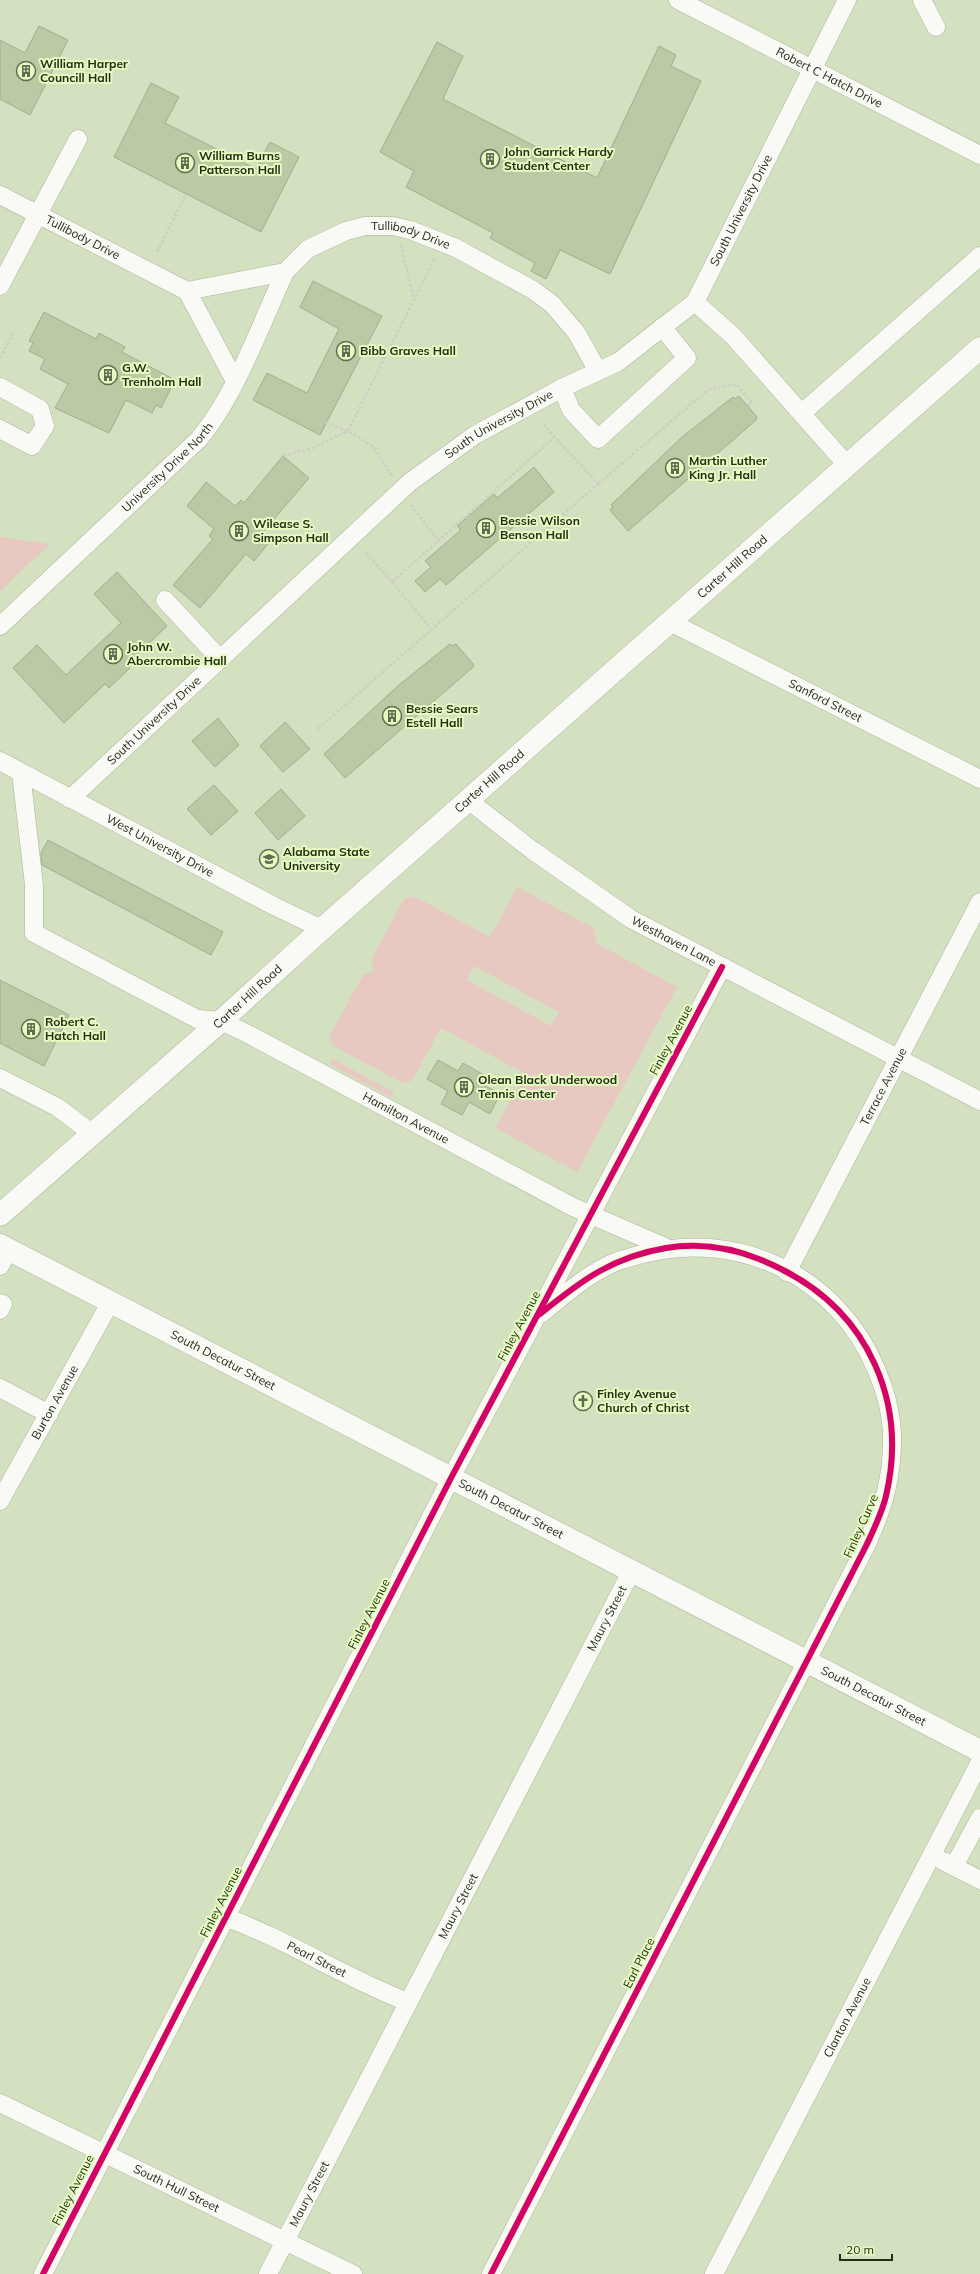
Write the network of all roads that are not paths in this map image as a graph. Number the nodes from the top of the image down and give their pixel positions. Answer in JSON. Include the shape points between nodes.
{"nodes":[{"id":1,"x":678,"y":0,"type":"edge"},
{"id":2,"x":847,"y":0,"type":"edge"},
{"id":3,"x":922,"y":0,"type":"edge"},
{"id":4,"x":936,"y":26,"type":"dead end"},
{"id":5,"x":812,"y":67,"type":"junction"},
{"id":6,"x":78,"y":139,"type":"dead end"},
{"id":7,"x":980,"y":156,"type":"edge"},
{"id":8,"x":0,"y":195,"type":"edge"},
{"id":9,"x":37,"y":214,"type":"junction"},
{"id":10,"x":980,"y":256,"type":"edge"},
{"id":11,"x":285,"y":272,"type":"junction"},
{"id":12,"x":0,"y":286,"type":"edge"},
{"id":13,"x":187,"y":292,"type":"junction"},
{"id":14,"x":695,"y":302,"type":"junction"},
{"id":15,"x":662,"y":327,"type":"junction"},
{"id":16,"x":980,"y":348,"type":"edge"},
{"id":17,"x":598,"y":371,"type":"junction"},
{"id":18,"x":235,"y":381,"type":"junction"},
{"id":19,"x":0,"y":387,"type":"edge"},
{"id":20,"x":562,"y":388,"type":"junction"},
{"id":21,"x":802,"y":413,"type":"junction"},
{"id":22,"x":0,"y":429,"type":"edge"},
{"id":23,"x":847,"y":465,"type":"junction"},
{"id":24,"x":165,"y":600,"type":"dead end"},
{"id":25,"x":670,"y":622,"type":"junction"},
{"id":26,"x":0,"y":626,"type":"edge"},
{"id":27,"x":219,"y":658,"type":"junction"},
{"id":28,"x":0,"y":761,"type":"edge"},
{"id":29,"x":21,"y":773,"type":"junction"},
{"id":30,"x":980,"y":779,"type":"edge"},
{"id":31,"x":70,"y":799,"type":"junction"},
{"id":32,"x":468,"y":800,"type":"junction"},
{"id":33,"x":980,"y":902,"type":"edge"},
{"id":34,"x":322,"y":929,"type":"junction"},
{"id":35,"x":722,"y":967,"type":"junction"},
{"id":36,"x":221,"y":1021,"type":"junction"},
{"id":37,"x":899,"y":1059,"type":"junction"},
{"id":38,"x":0,"y":1078,"type":"edge"},
{"id":39,"x":980,"y":1101,"type":"edge"},
{"id":40,"x":93,"y":1134,"type":"junction"},
{"id":41,"x":591,"y":1214,"type":"junction"},
{"id":42,"x":0,"y":1215,"type":"edge"},
{"id":43,"x":667,"y":1248,"type":"junction"},
{"id":44,"x":3,"y":1254,"type":"edge"},
{"id":45,"x":787,"y":1272,"type":"junction"},
{"id":46,"x":0,"y":1303,"type":"edge"},
{"id":47,"x":110,"y":1303,"type":"junction"},
{"id":48,"x":0,"y":1310,"type":"edge"},
{"id":49,"x":536,"y":1317,"type":"junction"},
{"id":50,"x":0,"y":1388,"type":"edge"},
{"id":51,"x":49,"y":1414,"type":"junction"},
{"id":52,"x":451,"y":1478,"type":"junction"},
{"id":53,"x":0,"y":1500,"type":"edge"},
{"id":54,"x":631,"y":1572,"type":"junction"},
{"id":55,"x":806,"y":1662,"type":"junction"},
{"id":56,"x":980,"y":1751,"type":"edge"},
{"id":57,"x":980,"y":1762,"type":"edge"},
{"id":58,"x":972,"y":1793,"type":"edge"},
{"id":59,"x":980,"y":1818,"type":"edge"},
{"id":60,"x":932,"y":1855,"type":"junction"},
{"id":61,"x":954,"y":1866,"type":"junction"},
{"id":62,"x":978,"y":1873,"type":"edge"},
{"id":63,"x":225,"y":1917,"type":"junction"},
{"id":64,"x":408,"y":2002,"type":"junction"},
{"id":65,"x":0,"y":2103,"type":"edge"},
{"id":66,"x":104,"y":2154,"type":"junction"},
{"id":67,"x":286,"y":2241,"type":"junction"},
{"id":68,"x":43,"y":2274,"type":"edge"},
{"id":69,"x":268,"y":2274,"type":"edge"},
{"id":70,"x":354,"y":2274,"type":"edge"},
{"id":71,"x":491,"y":2274,"type":"edge"},
{"id":72,"x":714,"y":2274,"type":"edge"}],
"edges":[{"from":1,"to":5,"type":"street","name":"Robert C Hatch Drive"},
{"from":2,"to":5,"type":"street","name":"South University Drive"},
{"from":3,"to":4,"type":"street"},
{"from":5,"to":7,"type":"street","name":"Robert C Hatch Drive"},
{"from":5,"to":14,"type":"street","name":"South University Drive"},
{"from":6,"to":9,"type":"street"},
{"from":8,"to":9,"type":"street","name":"Tullibody Drive"},
{"from":9,"to":12,"type":"street"},
{"from":9,"to":13,"type":"street","name":"Tullibody Drive"},
{"from":10,"to":21,"type":"street"},
{"from":11,"to":13,"type":"street"},
{"from":11,"to":17,"type":"street","name":"Tullibody Drive","via":[[308,249],[346,231],[382,225],[410,230],[456,248],[533,290],[552,304],[576,332]]},
{"from":11,"to":18,"type":"street","name":"University Drive North"},
{"from":13,"to":18,"type":"street"},
{"from":14,"to":15,"type":"street","name":"South University Drive"},
{"from":14,"to":21,"type":"street","via":[[733,336]]},
{"from":15,"to":17,"type":"street","name":"South University Drive","via":[[618,362]]},
{"from":15,"to":20,"type":"street","via":[[688,358],[598,439],[571,410]]},
{"from":16,"to":23,"type":"main road","name":"Carter Hill Road"},
{"from":17,"to":20,"type":"street","name":"South University Drive"},
{"from":18,"to":26,"type":"street","name":"University Drive North","via":[[212,424],[198,440]]},
{"from":19,"to":22,"type":"street","via":[[40,409],[45,426],[32,446]]},
{"from":20,"to":27,"type":"street","name":"South University Drive","via":[[475,435],[402,490]]},
{"from":21,"to":23,"type":"street"},
{"from":23,"to":25,"type":"main road","name":"Carter Hill Road"},
{"from":24,"to":27,"type":"street"},
{"from":25,"to":30,"type":"street","name":"Sanford Street"},
{"from":25,"to":32,"type":"main road","name":"Carter Hill Road"},
{"from":27,"to":31,"type":"street","name":"South University Drive"},
{"from":28,"to":29,"type":"street","name":"West University Drive"},
{"from":29,"to":31,"type":"street","name":"West University Drive"},
{"from":29,"to":36,"type":"street","via":[[34,886],[34,933],[197,1019]]},
{"from":31,"to":34,"type":"street","name":"West University Drive"},
{"from":32,"to":34,"type":"main road","name":"Carter Hill Road"},
{"from":32,"to":35,"type":"street","name":"Westhaven Lane","via":[[532,850],[631,919]]},
{"from":33,"to":37,"type":"street","name":"Terrace Avenue"},
{"from":34,"to":36,"type":"main road","name":"Carter Hill Road"},
{"from":35,"to":37,"type":"street","name":"Westhaven Lane"},
{"from":35,"to":41,"type":"street","name":"Finley Avenue"},
{"from":36,"to":40,"type":"main road","name":"Carter Hill Road"},
{"from":36,"to":41,"type":"street","name":"Hamilton Avenue"},
{"from":37,"to":39,"type":"street","name":"Westhaven Lane"},
{"from":37,"to":45,"type":"street","name":"Terrace Avenue"},
{"from":38,"to":40,"type":"street","via":[[57,1107]]},
{"from":40,"to":42,"type":"main road","name":"Carter Hill Road"},
{"from":41,"to":43,"type":"street","name":"Hamilton Avenue"},
{"from":41,"to":49,"type":"street","name":"Finley Avenue"},
{"from":43,"to":45,"type":"street","name":"Finley Curve","via":[[696,1246],[734,1250],[762,1258]]},
{"from":43,"to":49,"type":"street","name":"Finley Curve","via":[[611,1264],[582,1280]]},
{"from":44,"to":47,"type":"main road","name":"South Decatur Street"},
{"from":45,"to":55,"type":"street","name":"Finley Curve","via":[[806,1282],[830,1301],[858,1334],[872,1358],[882,1383],[892,1432],[890,1477],[881,1513]]},
{"from":46,"to":48,"type":"street","via":[[3,1304]]},
{"from":47,"to":51,"type":"street","name":"Burton Avenue"},
{"from":47,"to":52,"type":"main road","name":"South Decatur Street"},
{"from":49,"to":52,"type":"street","name":"Finley Avenue"},
{"from":50,"to":51,"type":"street"},
{"from":51,"to":53,"type":"street","name":"Burton Avenue"},
{"from":52,"to":54,"type":"main road","name":"South Decatur Street"},
{"from":52,"to":63,"type":"street","name":"Finley Avenue"},
{"from":54,"to":55,"type":"main road","name":"South Decatur Street"},
{"from":54,"to":64,"type":"street","name":"Maury Street"},
{"from":55,"to":56,"type":"main road","name":"South Decatur Street"},
{"from":55,"to":71,"type":"street","name":"Earl Place"},
{"from":57,"to":58,"type":"street","name":"Clanton Avenue"},
{"from":58,"to":60,"type":"street","name":"Clanton Avenue"},
{"from":59,"to":61,"type":"street"},
{"from":60,"to":61,"type":"street"},
{"from":60,"to":72,"type":"street","name":"Clanton Avenue"},
{"from":61,"to":62,"type":"street"},
{"from":63,"to":64,"type":"street","name":"Pearl Street","via":[[253,1927],[382,1992]]},
{"from":63,"to":66,"type":"street","name":"Finley Avenue"},
{"from":64,"to":67,"type":"street","name":"Maury Street"},
{"from":65,"to":66,"type":"street","name":"South Hull Street"},
{"from":66,"to":67,"type":"street","name":"South Hull Street"},
{"from":66,"to":68,"type":"street","name":"Finley Avenue"},
{"from":67,"to":69,"type":"street","name":"Maury Street"},
{"from":67,"to":70,"type":"street","name":"South Hull Street"}]}
